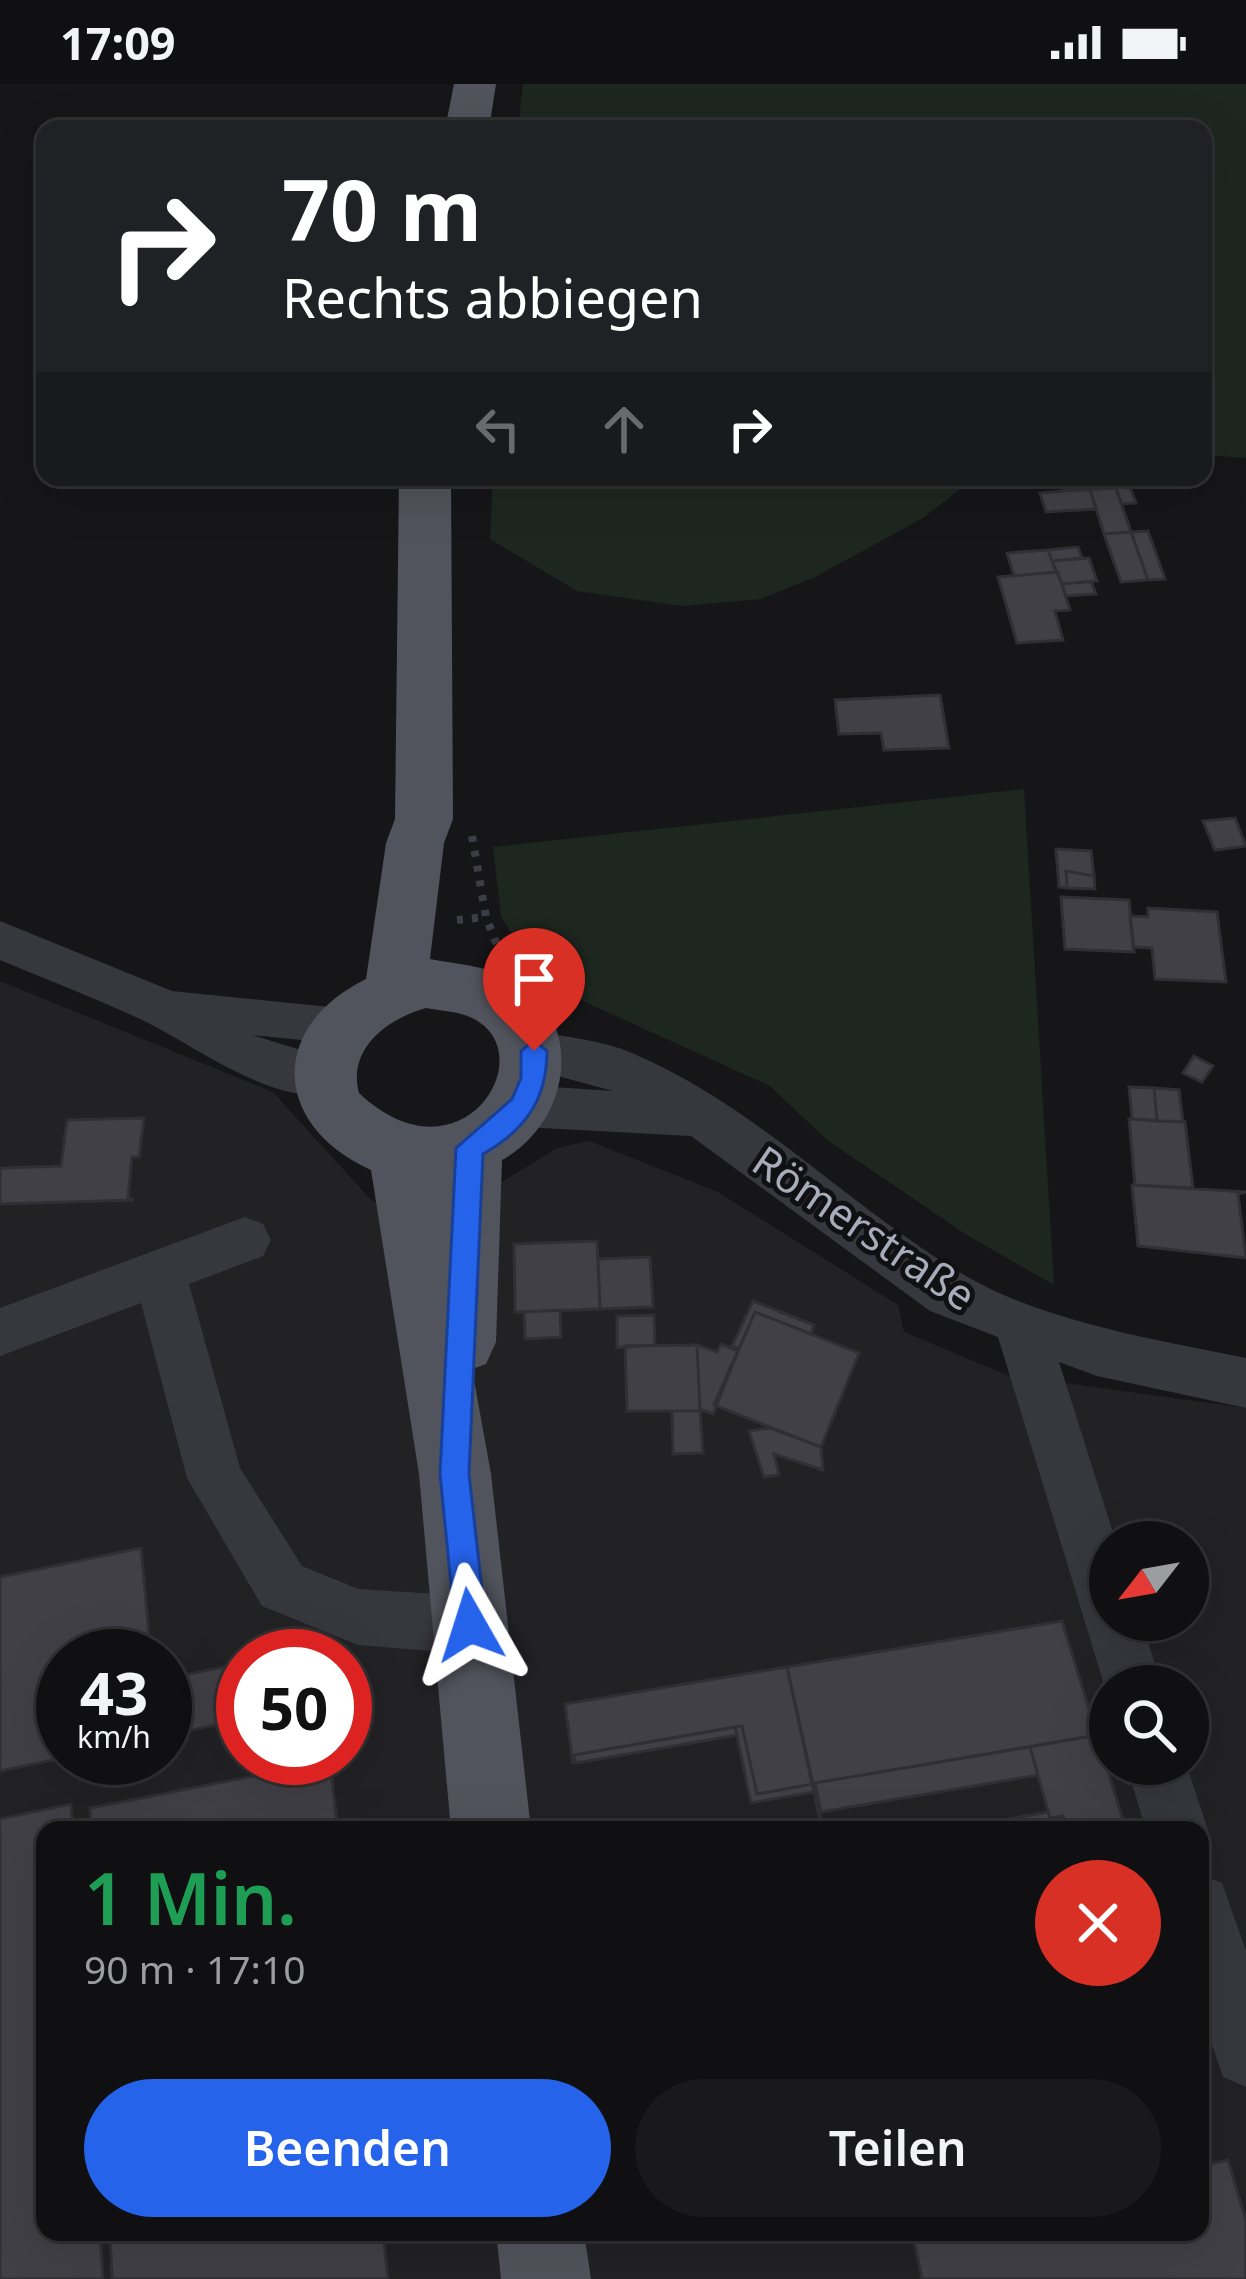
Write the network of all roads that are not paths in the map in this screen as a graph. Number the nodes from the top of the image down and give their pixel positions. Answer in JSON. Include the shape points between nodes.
{"nodes":[{"id":1,"x":475,"y":84,"type":"edge"},
{"id":2,"x":469,"y":120,"type":"edge"},
{"id":3,"x":425,"y":486,"type":"edge"},
{"id":4,"x":424,"y":818,"type":"junction"},
{"id":5,"x":0,"y":940,"type":"edge"},
{"id":6,"x":457,"y":984,"type":"junction"},
{"id":7,"x":395,"y":989,"type":"junction"},
{"id":8,"x":334,"y":1050,"type":"junction"},
{"id":9,"x":529,"y":1078,"type":"junction"},
{"id":10,"x":470,"y":1148,"type":"junction"},
{"id":11,"x":401,"y":1154,"type":"junction"},
{"id":12,"x":245,"y":1240,"type":"dead end"},
{"id":13,"x":159,"y":1272,"type":"junction"},
{"id":14,"x":1020,"y":1323,"type":"junction"},
{"id":15,"x":0,"y":1332,"type":"edge"},
{"id":16,"x":1246,"y":1383,"type":"edge"},
{"id":17,"x":454,"y":1474,"type":"junction"},
{"id":18,"x":1089,"y":1546,"type":"edge"},
{"id":19,"x":470,"y":1625,"type":"junction"},
{"id":20,"x":1163,"y":1785,"type":"edge"},
{"id":21,"x":490,"y":1821,"type":"edge"},
{"id":22,"x":1174,"y":1821,"type":"edge"},
{"id":23,"x":1209,"y":1934,"type":"edge"},
{"id":24,"x":1246,"y":2054,"type":"edge"},
{"id":25,"x":541,"y":2241,"type":"edge"},
{"id":26,"x":546,"y":2279,"type":"edge"}],
"edges":[{"from":1,"to":2,"type":"main road"},
{"from":3,"to":4,"type":"main road"},
{"from":4,"to":6,"type":"main road","via":[[435,841]]},
{"from":4,"to":7,"type":"main road"},
{"from":5,"to":8,"type":"street","via":[[159,1006],[253,1059]]},
{"from":6,"to":7,"type":"main road"},
{"from":6,"to":9,"type":"main road","via":[[485,992],[525,1028]]},
{"from":7,"to":8,"type":"main road","via":[[366,1003]]},
{"from":8,"to":11,"type":"main road","via":[[331,1103],[347,1126]]},
{"from":9,"to":10,"type":"main road","via":[[501,1131]]},
{"from":9,"to":14,"type":"street","name":"Römerstraße","via":[[697,1117],[755,1150],[950,1294]]},
{"from":10,"to":11,"type":"main road"},
{"from":10,"to":17,"type":"main road"},
{"from":11,"to":17,"type":"main road"},
{"from":12,"to":13,"type":"street"},
{"from":13,"to":15,"type":"street"},
{"from":13,"to":19,"type":"street","via":[[215,1478],[282,1586],[358,1617]]},
{"from":14,"to":16,"type":"street","name":"Römerstraße","via":[[1097,1352]]},
{"from":14,"to":18,"type":"street"},
{"from":17,"to":19,"type":"main road"},
{"from":19,"to":21,"type":"main road"},
{"from":20,"to":22,"type":"street"},
{"from":23,"to":24,"type":"street"},
{"from":25,"to":26,"type":"main road"}]}
